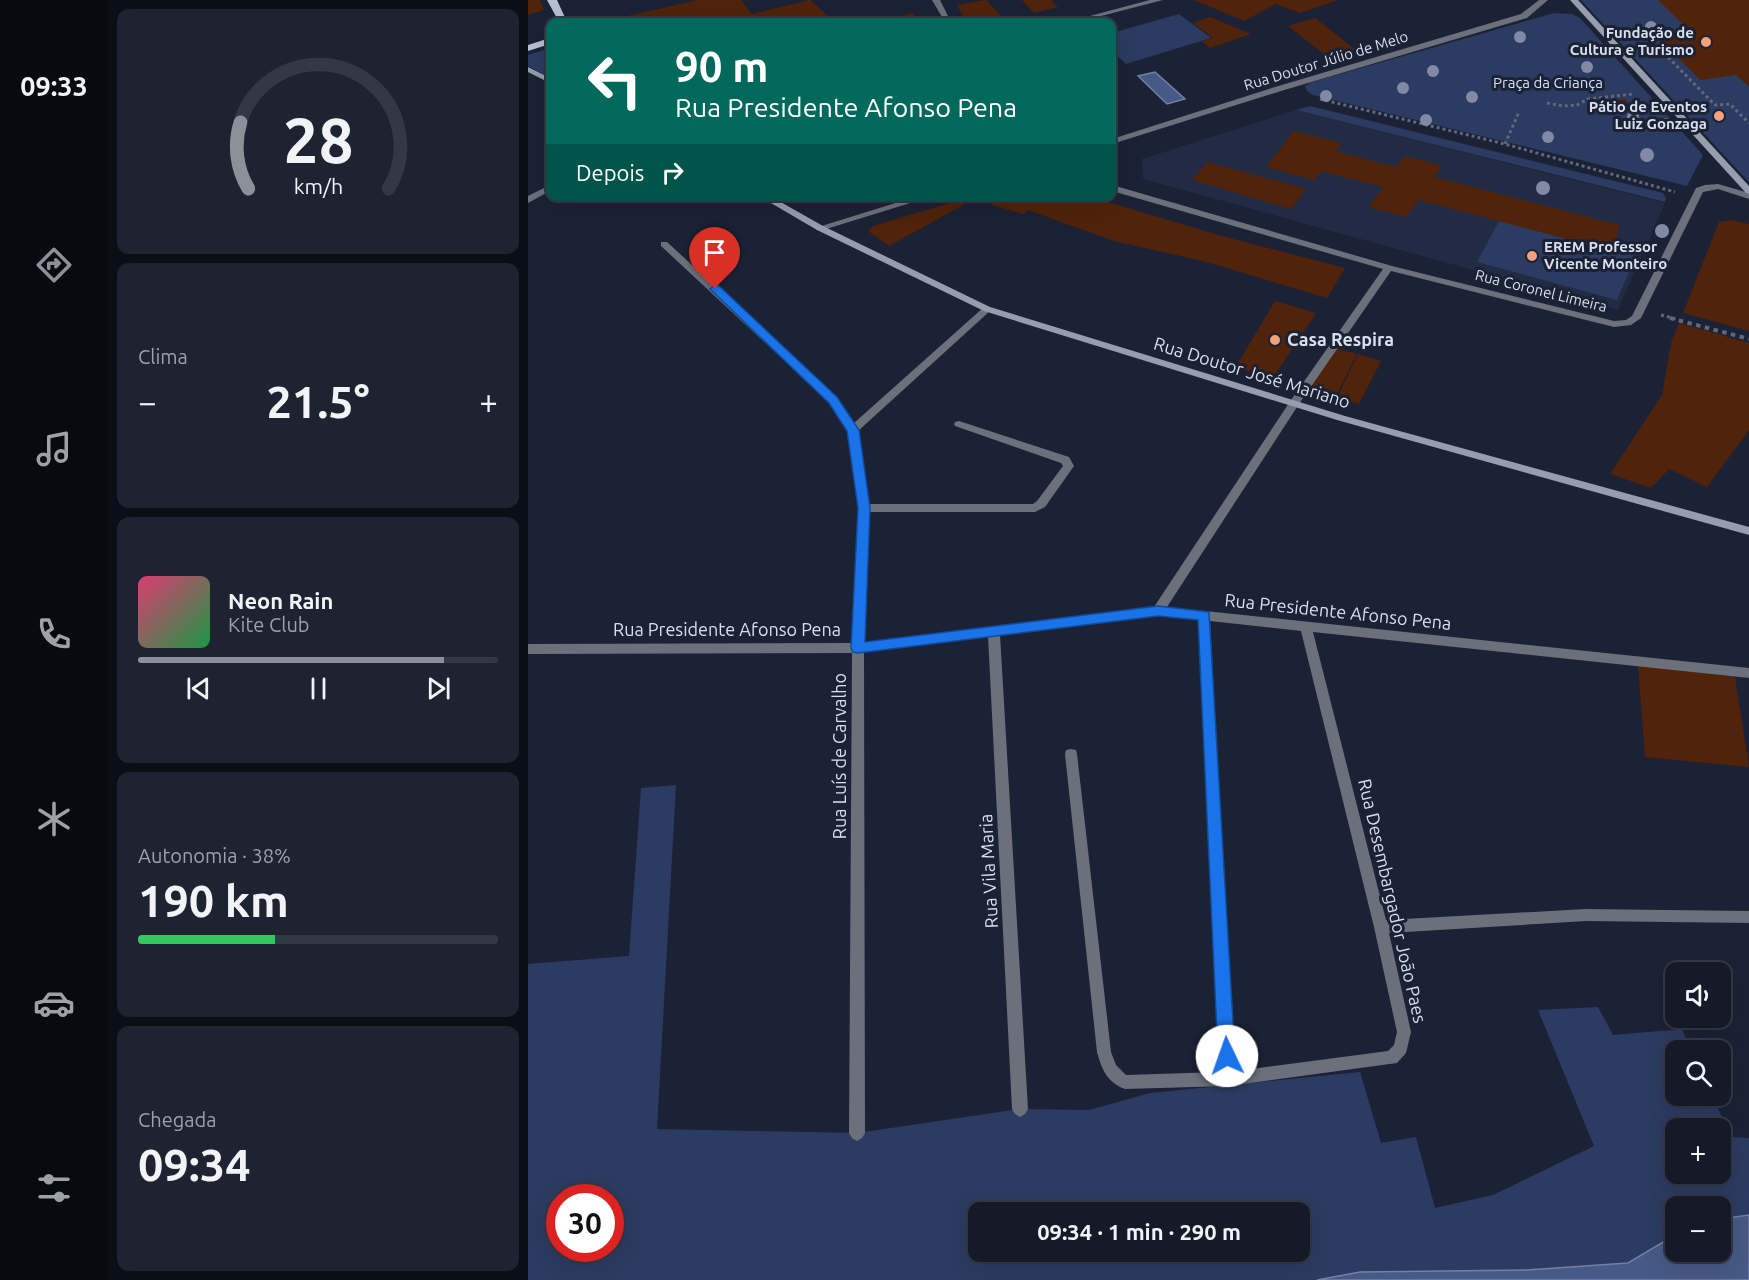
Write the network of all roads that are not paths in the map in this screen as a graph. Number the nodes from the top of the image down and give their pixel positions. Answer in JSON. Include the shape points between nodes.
{"nodes":[{"id":1,"x":552,"y":0,"type":"edge"},
{"id":2,"x":936,"y":0,"type":"edge"},
{"id":3,"x":1159,"y":0,"type":"edge"},
{"id":4,"x":1544,"y":0,"type":"edge"},
{"id":5,"x":1574,"y":0,"type":"edge"},
{"id":6,"x":561,"y":18,"type":"edge"},
{"id":7,"x":946,"y":18,"type":"edge"},
{"id":8,"x":1087,"y":18,"type":"edge"},
{"id":9,"x":546,"y":42,"type":"edge"},
{"id":10,"x":528,"y":48,"type":"edge"},
{"id":11,"x":528,"y":69,"type":"edge"},
{"id":12,"x":546,"y":79,"type":"edge"},
{"id":13,"x":1116,"y":141,"type":"edge"},
{"id":14,"x":1116,"y":189,"type":"edge"},
{"id":15,"x":546,"y":190,"type":"edge"},
{"id":16,"x":1749,"y":191,"type":"edge"},
{"id":17,"x":1749,"y":196,"type":"edge"},
{"id":18,"x":528,"y":200,"type":"edge"},
{"id":19,"x":772,"y":201,"type":"edge"},
{"id":20,"x":912,"y":201,"type":"edge"},
{"id":21,"x":820,"y":228,"type":"junction"},
{"id":22,"x":664,"y":244,"type":"dead end"},
{"id":23,"x":1389,"y":268,"type":"junction"},
{"id":24,"x":987,"y":309,"type":"junction"},
{"id":25,"x":1295,"y":402,"type":"junction"},
{"id":26,"x":959,"y":424,"type":"dead end"},
{"id":27,"x":853,"y":430,"type":"junction"},
{"id":28,"x":864,"y":508,"type":"junction"},
{"id":29,"x":1749,"y":531,"type":"edge"},
{"id":30,"x":1158,"y":611,"type":"junction"},
{"id":31,"x":1204,"y":616,"type":"junction"},
{"id":32,"x":1306,"y":627,"type":"junction"},
{"id":33,"x":994,"y":631,"type":"junction"},
{"id":34,"x":858,"y":648,"type":"junction"},
{"id":35,"x":528,"y":649,"type":"edge"},
{"id":36,"x":1749,"y":673,"type":"edge"},
{"id":37,"x":1071,"y":754,"type":"dead end"},
{"id":38,"x":1749,"y":917,"type":"edge"},
{"id":39,"x":1381,"y":927,"type":"junction"},
{"id":40,"x":1228,"y":1079,"type":"junction"},
{"id":41,"x":1020,"y":1109,"type":"dead end"},
{"id":42,"x":857,"y":1133,"type":"dead end"}],
"edges":[{"from":1,"to":6,"type":"main road"},
{"from":2,"to":7,"type":"street"},
{"from":3,"to":8,"type":"street"},
{"from":4,"to":13,"type":"street","name":"Rua Doutor Júlio de Melo","via":[[1524,16]]},
{"from":5,"to":16,"type":"main road"},
{"from":9,"to":10,"type":"main road"},
{"from":11,"to":12,"type":"main road"},
{"from":14,"to":23,"type":"street","name":"Rua Coronel Limeira"},
{"from":15,"to":18,"type":"street"},
{"from":17,"to":23,"type":"street","name":"Rua Coronel Limeira","via":[[1707,185],[1693,197],[1641,309],[1628,323],[1614,324]]},
{"from":19,"to":21,"type":"main road","name":"Rua Doutor José Mariano"},
{"from":20,"to":21,"type":"street"},
{"from":21,"to":24,"type":"main road","name":"Rua Doutor José Mariano"},
{"from":22,"to":27,"type":"street","name":"Rua Luís de Carvalho","via":[[833,400]]},
{"from":23,"to":25,"type":"street"},
{"from":24,"to":25,"type":"main road","name":"Rua Doutor José Mariano"},
{"from":24,"to":27,"type":"street"},
{"from":25,"to":29,"type":"main road","name":"Rua Doutor José Mariano"},
{"from":25,"to":30,"type":"street"},
{"from":26,"to":28,"type":"street","via":[[1065,460],[1069,466],[1035,508]]},
{"from":27,"to":28,"type":"street","name":"Rua Luís de Carvalho"},
{"from":28,"to":34,"type":"street","name":"Rua Luís de Carvalho"},
{"from":30,"to":31,"type":"street","name":"Rua Presidente Afonso Pena"},
{"from":30,"to":33,"type":"street","name":"Rua Presidente Afonso Pena"},
{"from":31,"to":32,"type":"street","name":"Rua Presidente Afonso Pena"},
{"from":31,"to":40,"type":"street"},
{"from":32,"to":36,"type":"street","name":"Rua Presidente Afonso Pena"},
{"from":32,"to":39,"type":"street","name":"Rua Desembargador João Paes"},
{"from":33,"to":34,"type":"street","name":"Rua Presidente Afonso Pena"},
{"from":33,"to":41,"type":"street","name":"Rua Vila Maria"},
{"from":34,"to":35,"type":"street","name":"Rua Presidente Afonso Pena"},
{"from":34,"to":42,"type":"street","name":"Rua Luís de Carvalho"},
{"from":37,"to":40,"type":"street","name":"Rua Desembargador João Paes","via":[[1109,1069],[1125,1082]]},
{"from":38,"to":39,"type":"street","via":[[1586,915]]},
{"from":39,"to":40,"type":"street","name":"Rua Desembargador João Paes","via":[[1404,1032],[1401,1048],[1392,1058]]}]}
